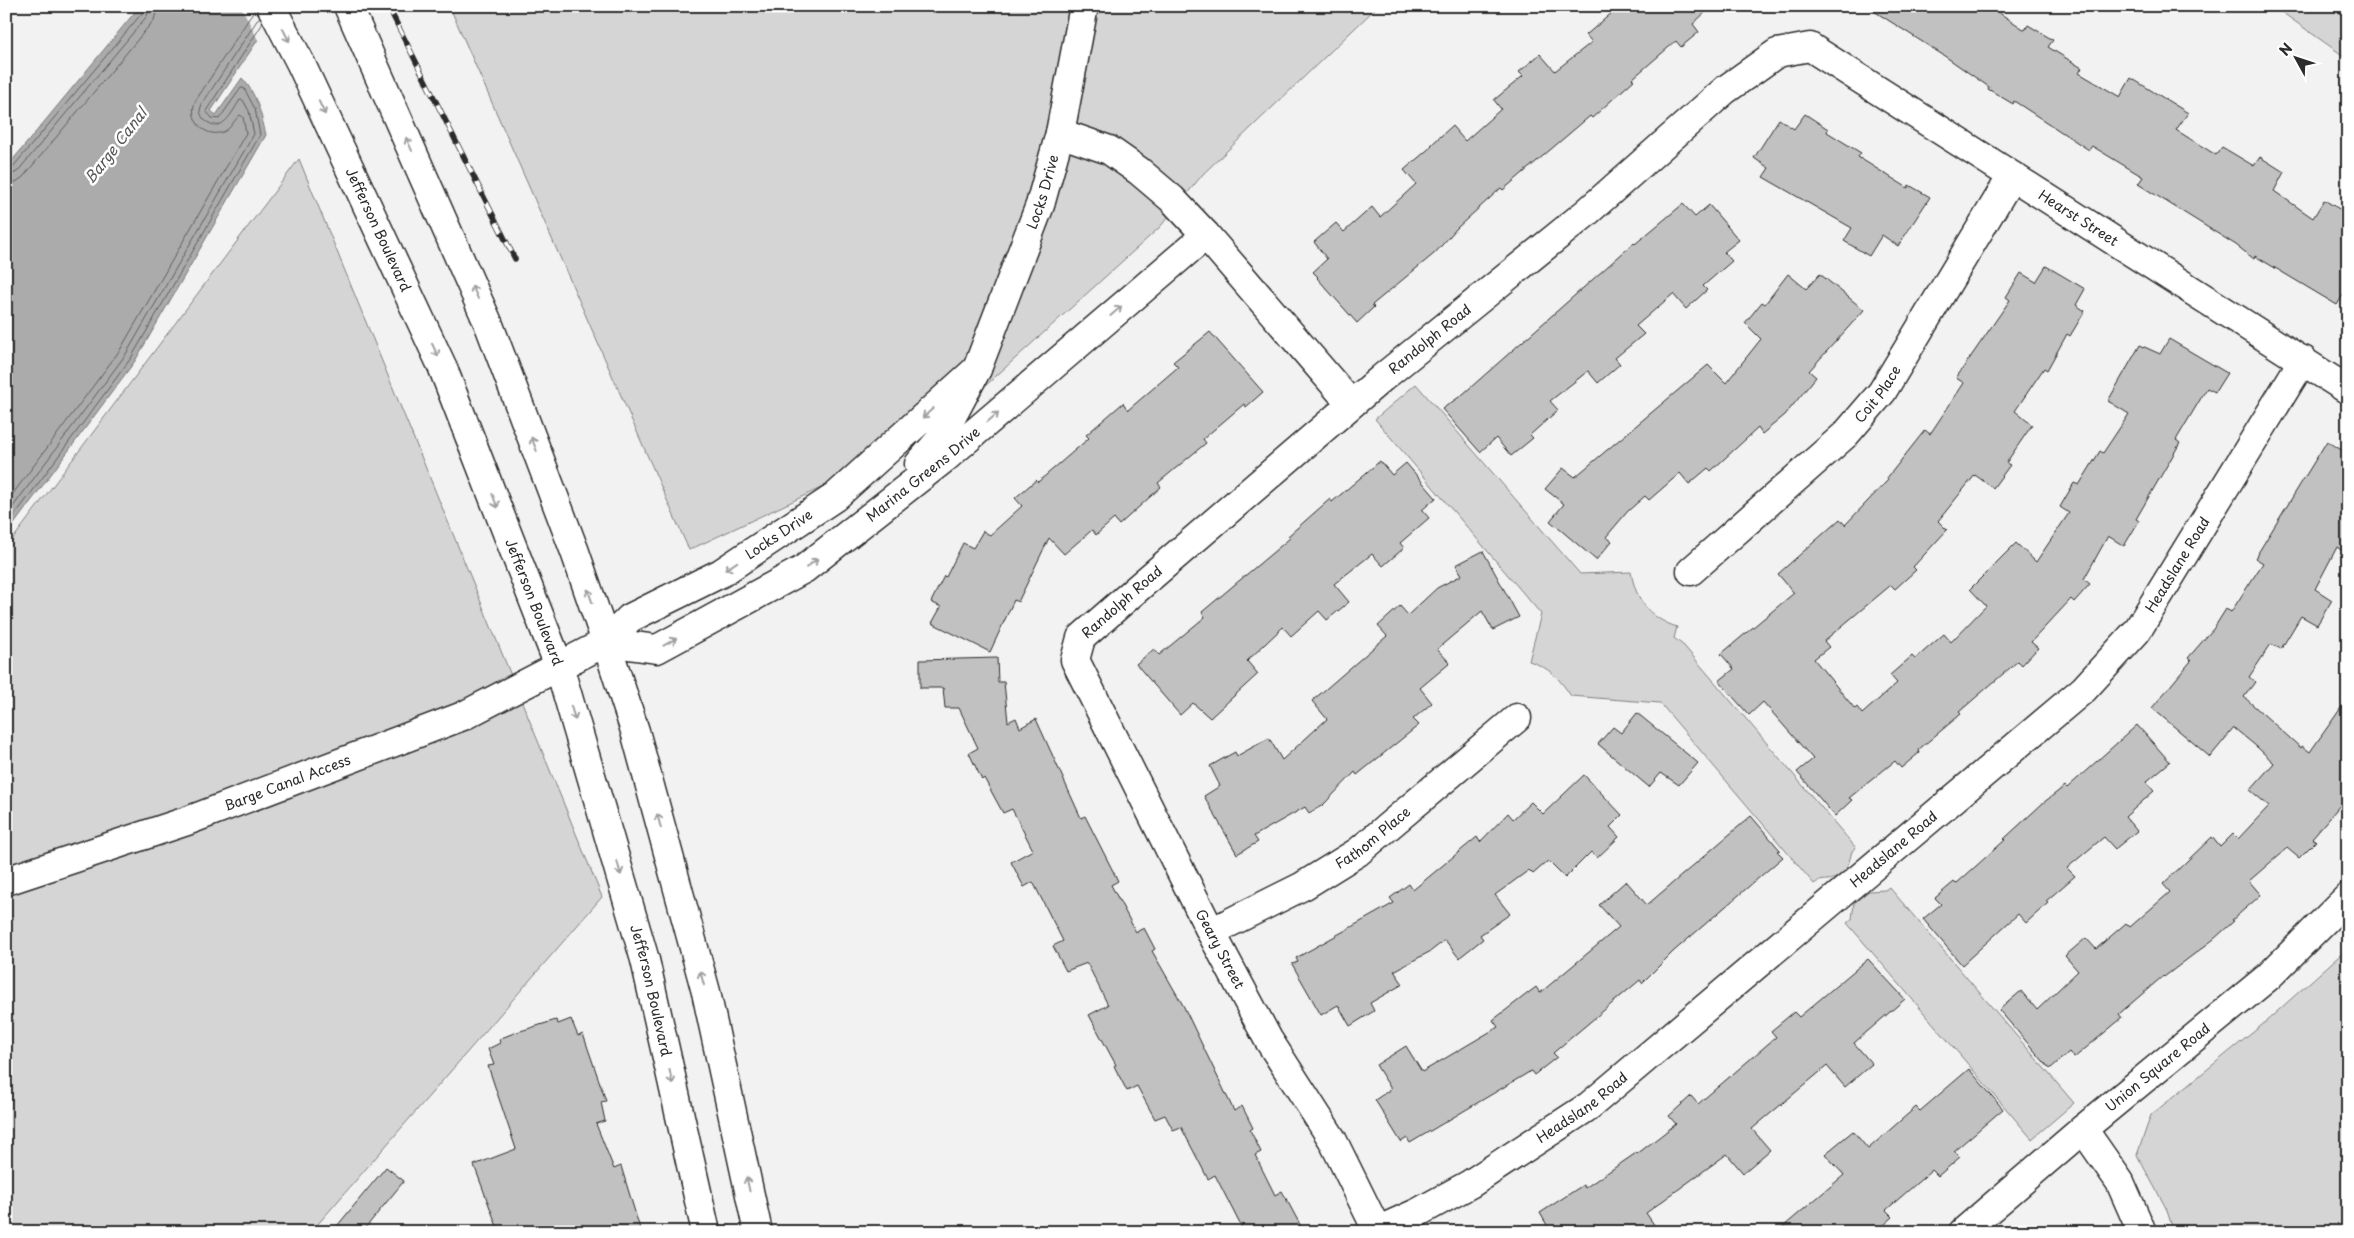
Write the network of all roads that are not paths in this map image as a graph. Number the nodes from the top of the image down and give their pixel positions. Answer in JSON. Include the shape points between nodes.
{"nodes":[{"id":1,"x":272,"y":6,"type":"edge"},
{"id":2,"x":348,"y":6,"type":"edge"},
{"id":3,"x":1084,"y":6,"type":"edge"},
{"id":4,"x":1810,"y":47,"type":"joint"},
{"id":5,"x":1060,"y":133,"type":"junction"},
{"id":6,"x":2012,"y":176,"type":"junction"},
{"id":7,"x":1206,"y":235,"type":"junction"},
{"id":8,"x":2303,"y":360,"type":"junction"},
{"id":9,"x":977,"y":369,"type":"junction"},
{"id":10,"x":2348,"y":390,"type":"edge"},
{"id":11,"x":1351,"y":404,"type":"junction"},
{"id":12,"x":877,"y":511,"type":"junction"},
{"id":13,"x":1691,"y":571,"type":"dead end"},
{"id":14,"x":606,"y":642,"type":"junction"},
{"id":15,"x":1075,"y":660,"type":"joint"},
{"id":16,"x":559,"y":666,"type":"junction"},
{"id":17,"x":1517,"y":718,"type":"dead end"},
{"id":18,"x":6,"y":881,"type":"edge"},
{"id":19,"x":2348,"y":897,"type":"edge"},
{"id":20,"x":1211,"y":932,"type":"junction"},
{"id":21,"x":2083,"y":1129,"type":"junction"},
{"id":22,"x":706,"y":1232,"type":"edge"},
{"id":23,"x":758,"y":1232,"type":"edge"},
{"id":24,"x":1378,"y":1232,"type":"edge"},
{"id":25,"x":1963,"y":1232,"type":"edge"},
{"id":26,"x":2142,"y":1232,"type":"edge"}],
"edges":[{"from":1,"to":16,"type":"street","name":"Jefferson Boulevard","one_way":true,"via":[[442,366]]},
{"from":14,"to":2,"type":"street","one_way":true,"via":[[489,325]]},
{"from":3,"to":5,"type":"street","name":"Locks Drive"},
{"from":4,"to":6,"type":"street","name":"Hearst Street"},
{"from":4,"to":11,"type":"street","name":"Randolph Road","via":[[1777,53],[1725,90],[1586,213]]},
{"from":5,"to":7,"type":"street","via":[[1109,150],[1132,166],[1172,199]]},
{"from":5,"to":9,"type":"street","name":"Locks Drive","via":[[1040,205]]},
{"from":6,"to":8,"type":"street","name":"Hearst Street"},
{"from":6,"to":13,"type":"street","name":"Coit Place","via":[[1882,392],[1846,434]]},
{"from":7,"to":11,"type":"street"},
{"from":12,"to":7,"type":"street","name":"Marina Greens Drive","one_way":true,"via":[[945,458]]},
{"from":8,"to":10,"type":"street","name":"Hearst Street"},
{"from":8,"to":24,"type":"street","name":"Headslane Road","via":[[2137,631],[2084,689],[1590,1106],[1470,1184]]},
{"from":9,"to":12,"type":"street","name":"Locks Drive","via":[[939,441]]},
{"from":9,"to":14,"type":"street","name":"Locks Drive","one_way":true,"via":[[835,497],[721,573],[630,618]]},
{"from":11,"to":15,"type":"street","name":"Randolph Road","via":[[1081,638]]},
{"from":14,"to":12,"type":"street","name":"Marina Greens Drive","one_way":true,"via":[[657,649],[804,569]]},
{"from":14,"to":16,"type":"street","name":"Locks Drive"},
{"from":23,"to":14,"type":"street","one_way":true,"via":[[706,992],[635,731]]},
{"from":15,"to":20,"type":"street","name":"Geary Street"},
{"from":16,"to":18,"type":"street","name":"Barge Canal Access","via":[[464,716],[187,821]]},
{"from":16,"to":22,"type":"street","name":"Jefferson Boulevard","one_way":true,"via":[[646,960]]},
{"from":17,"to":20,"type":"street","name":"Fathom Place","via":[[1358,852],[1304,886]]},
{"from":19,"to":21,"type":"street","name":"Union Square Road","via":[[2268,976]]},
{"from":20,"to":24,"type":"street","name":"Geary Street","via":[[1268,1039],[1332,1139]]},
{"from":21,"to":25,"type":"street","name":"Union Square Road"},
{"from":21,"to":26,"type":"street","via":[[2120,1182]]}]}
